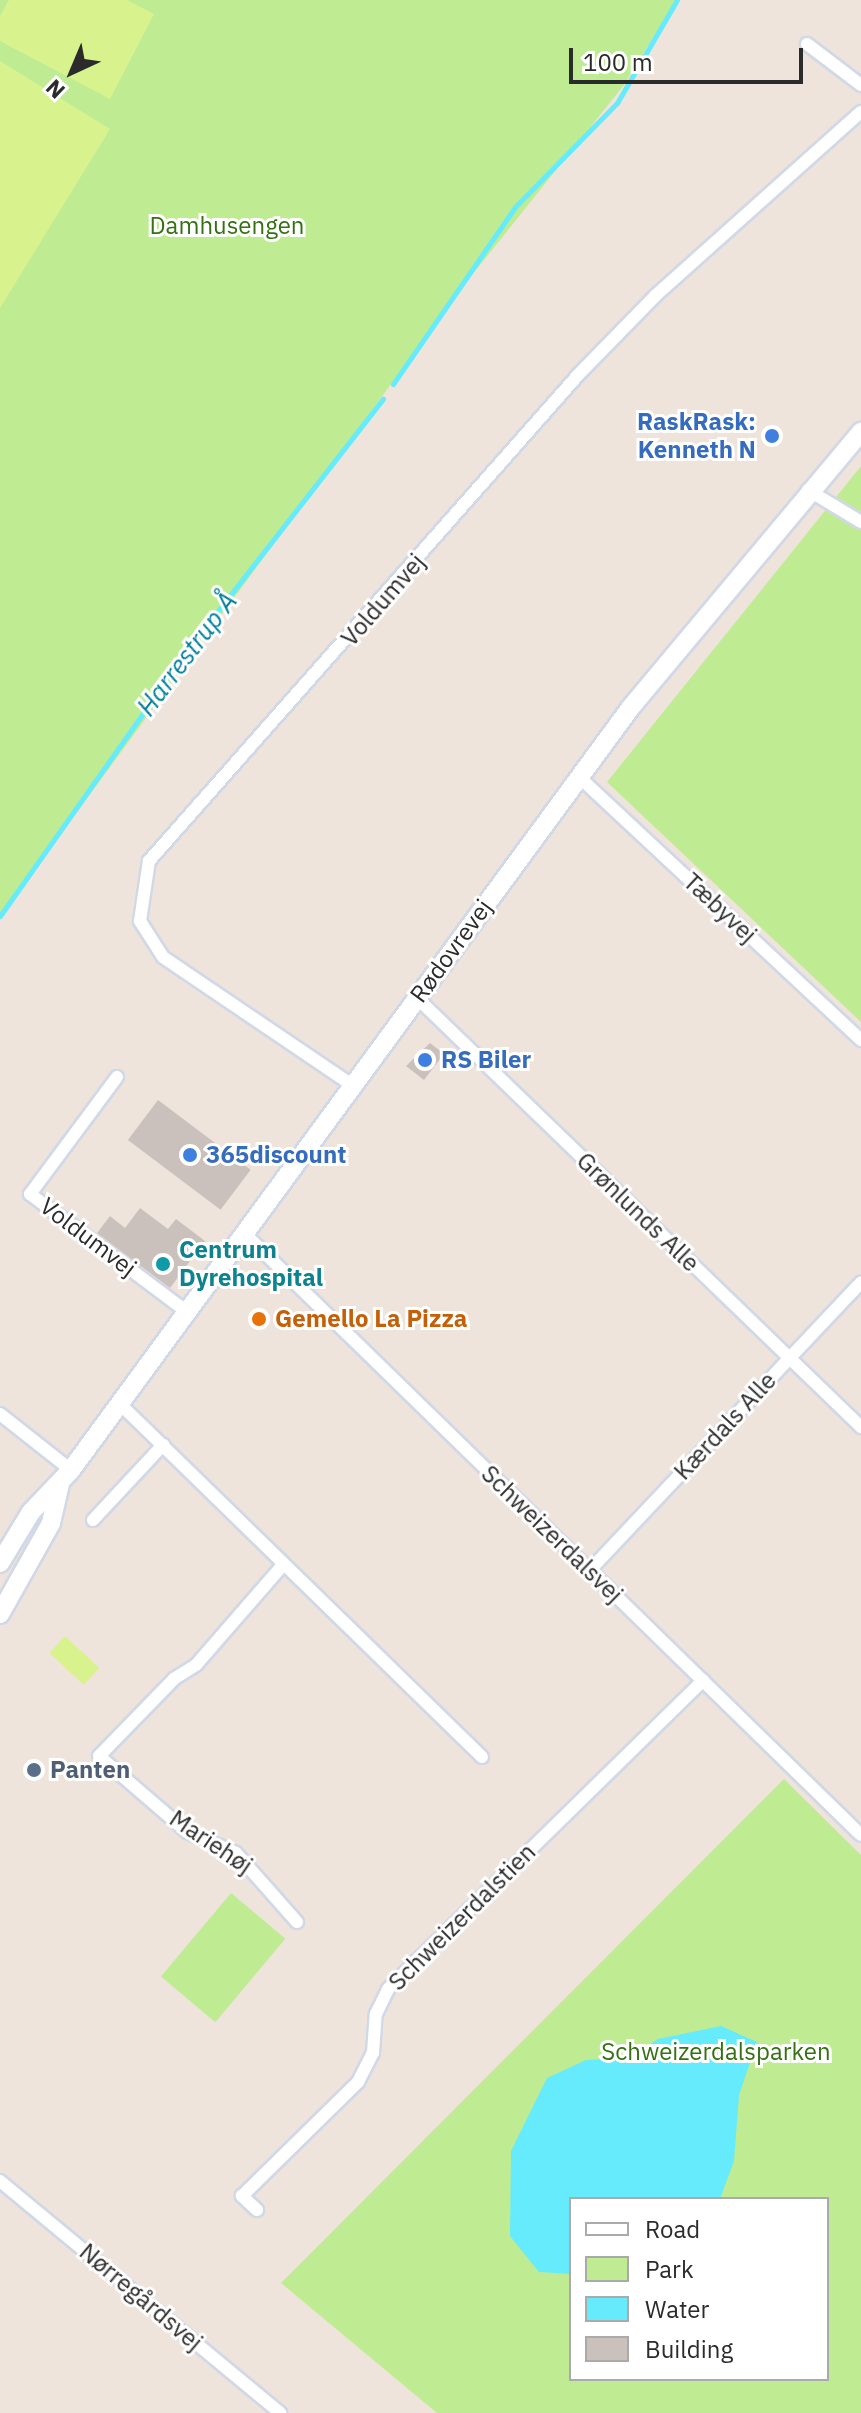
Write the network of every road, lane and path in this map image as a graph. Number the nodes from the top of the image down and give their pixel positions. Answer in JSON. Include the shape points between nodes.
{"nodes":[{"id":1,"x":807,"y":44,"type":"dead end"},
{"id":2,"x":861,"y":85,"type":"edge"},
{"id":3,"x":861,"y":112,"type":"edge"},
{"id":4,"x":861,"y":432,"type":"edge"},
{"id":5,"x":808,"y":490,"type":"junction"},
{"id":6,"x":861,"y":522,"type":"edge"},
{"id":7,"x":578,"y":776,"type":"junction"},
{"id":8,"x":416,"y":997,"type":"junction"},
{"id":9,"x":861,"y":1040,"type":"edge"},
{"id":10,"x":117,"y":1077,"type":"dead end"},
{"id":11,"x":352,"y":1085,"type":"junction"},
{"id":12,"x":243,"y":1232,"type":"junction"},
{"id":13,"x":861,"y":1282,"type":"edge"},
{"id":14,"x":186,"y":1311,"type":"junction"},
{"id":15,"x":789,"y":1358,"type":"junction"},
{"id":16,"x":119,"y":1403,"type":"junction"},
{"id":17,"x":0,"y":1414,"type":"edge"},
{"id":18,"x":861,"y":1427,"type":"edge"},
{"id":19,"x":163,"y":1445,"type":"junction"},
{"id":20,"x":65,"y":1477,"type":"junction"},
{"id":21,"x":93,"y":1520,"type":"dead end"},
{"id":22,"x":0,"y":1563,"type":"edge"},
{"id":23,"x":282,"y":1566,"type":"junction"},
{"id":24,"x":590,"y":1570,"type":"junction"},
{"id":25,"x":0,"y":1614,"type":"edge"},
{"id":26,"x":703,"y":1680,"type":"junction"},
{"id":27,"x":482,"y":1757,"type":"dead end"},
{"id":28,"x":861,"y":1835,"type":"edge"},
{"id":29,"x":297,"y":1922,"type":"dead end"},
{"id":30,"x":0,"y":2181,"type":"edge"},
{"id":31,"x":257,"y":2210,"type":"dead end"},
{"id":32,"x":280,"y":2413,"type":"edge"}],
"edges":[{"from":1,"to":2,"type":"street"},
{"from":3,"to":11,"type":"street","name":"Voldumvej","via":[[655,296],[579,374],[149,861],[140,921],[156,949]]},
{"from":4,"to":5,"type":"street","name":"Rødovrevej"},
{"from":5,"to":6,"type":"street"},
{"from":5,"to":7,"type":"street","name":"Rødovrevej"},
{"from":7,"to":8,"type":"street","name":"Rødovrevej"},
{"from":7,"to":9,"type":"street","name":"Tæbyvej"},
{"from":8,"to":11,"type":"street","name":"Rødovrevej"},
{"from":8,"to":15,"type":"street","name":"Grønlunds Alle"},
{"from":10,"to":14,"type":"street","name":"Voldumvej","via":[[30,1194]]},
{"from":11,"to":12,"type":"street","name":"Rødovrevej"},
{"from":12,"to":14,"type":"street","name":"Rødovrevej"},
{"from":12,"to":24,"type":"street","name":"Schweizerdalsvej"},
{"from":13,"to":15,"type":"street","name":"Kærdals Alle"},
{"from":14,"to":16,"type":"street","name":"Rødovrevej"},
{"from":15,"to":18,"type":"street","name":"Grønlunds Alle"},
{"from":15,"to":24,"type":"street","name":"Kærdals Alle"},
{"from":16,"to":19,"type":"street"},
{"from":16,"to":20,"type":"street","name":"Rødovrevej"},
{"from":17,"to":20,"type":"street"},
{"from":19,"to":21,"type":"street"},
{"from":19,"to":23,"type":"street"},
{"from":20,"to":22,"type":"street","name":"Rødovrevej","via":[[31,1512]]},
{"from":20,"to":25,"type":"street","name":"Rødovrevej","via":[[51,1523]]},
{"from":23,"to":27,"type":"street"},
{"from":23,"to":29,"type":"street","name":"Mariehøj","via":[[196,1665],[174,1679],[99,1756],[187,1832],[236,1853]]},
{"from":24,"to":26,"type":"street","name":"Schweizerdalsvej"},
{"from":26,"to":28,"type":"street","name":"Schweizerdalsvej"},
{"from":26,"to":31,"type":"street","name":"Schweizerdalstien","via":[[388,1989],[376,2014],[373,2053],[358,2082],[242,2196]]},
{"from":30,"to":32,"type":"street","name":"Nørregårdsvej"}]}
